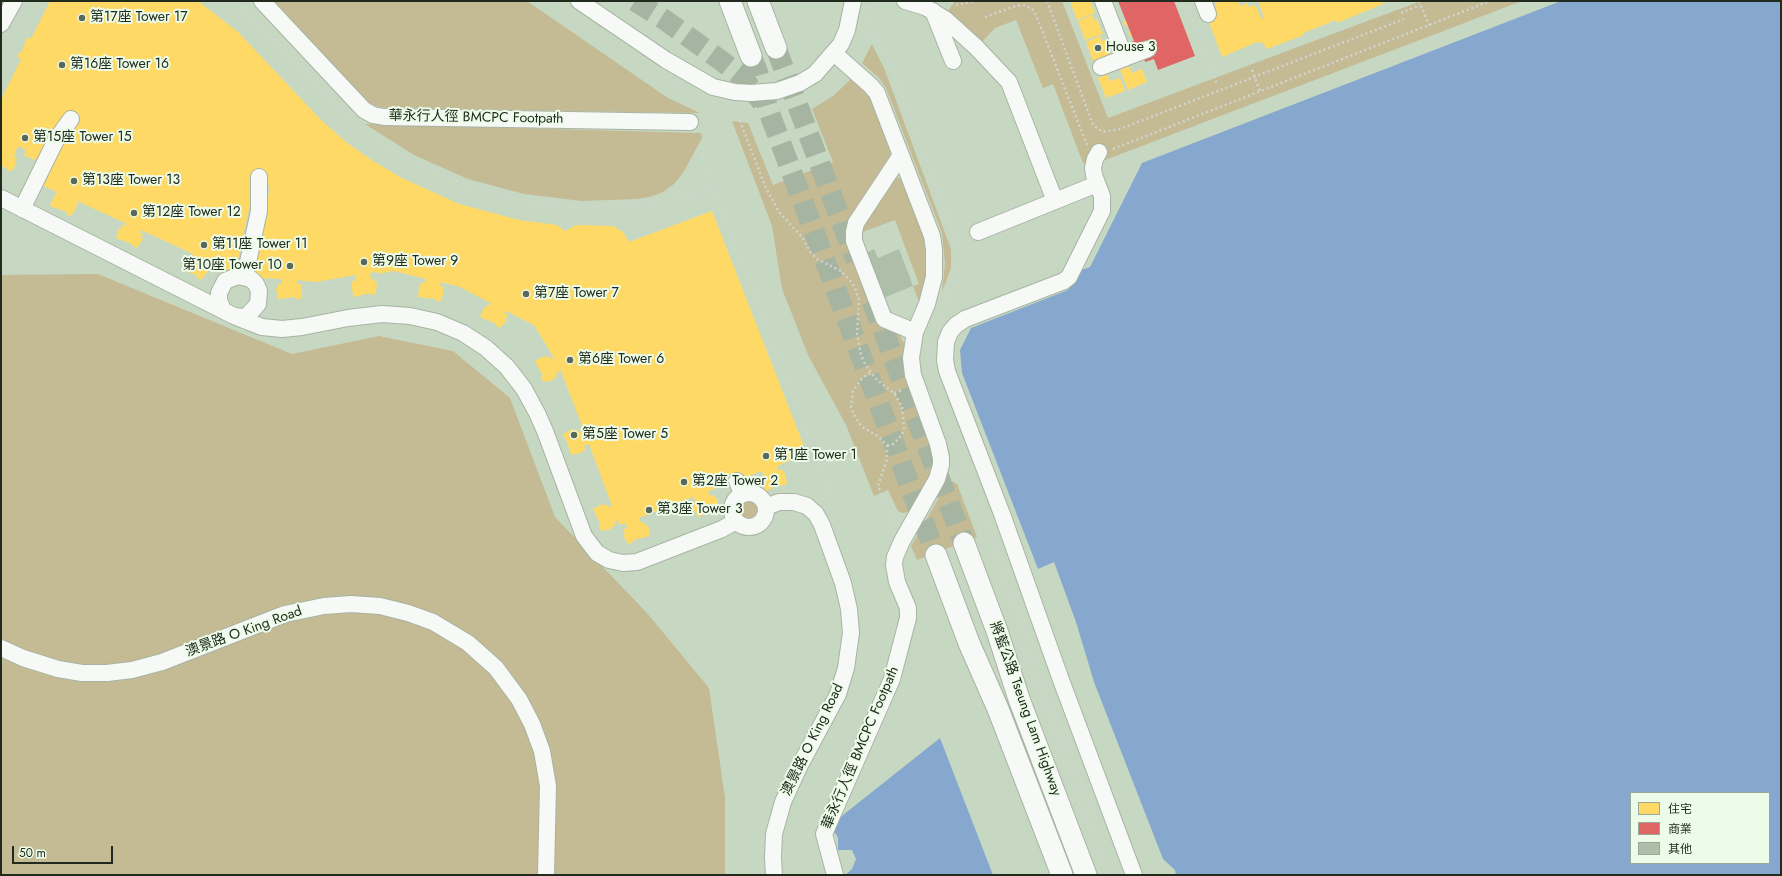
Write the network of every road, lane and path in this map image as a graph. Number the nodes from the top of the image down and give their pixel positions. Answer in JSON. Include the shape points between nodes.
{"nodes":[{"id":1,"x":14,"y":1,"type":"edge"},
{"id":2,"x":233,"y":1,"type":"edge"},
{"id":3,"x":262,"y":1,"type":"edge"},
{"id":4,"x":556,"y":1,"type":"edge"},
{"id":5,"x":730,"y":1,"type":"edge"},
{"id":6,"x":758,"y":1,"type":"edge"},
{"id":7,"x":853,"y":1,"type":"edge"},
{"id":8,"x":869,"y":1,"type":"edge"},
{"id":9,"x":905,"y":1,"type":"edge"},
{"id":10,"x":946,"y":1,"type":"edge"},
{"id":11,"x":975,"y":1,"type":"edge"},
{"id":12,"x":1047,"y":1,"type":"edge"},
{"id":13,"x":1103,"y":1,"type":"edge"},
{"id":14,"x":1186,"y":1,"type":"edge"},
{"id":15,"x":1418,"y":1,"type":"edge"},
{"id":16,"x":1490,"y":1,"type":"edge"},
{"id":17,"x":573,"y":5,"type":"edge"},
{"id":18,"x":1420,"y":6,"type":"junction"},
{"id":19,"x":933,"y":11,"type":"junction"},
{"id":20,"x":1401,"y":13,"type":"dead end"},
{"id":21,"x":985,"y":17,"type":"dead end"},
{"id":22,"x":1404,"y":19,"type":"dead end"},
{"id":23,"x":1,"y":24,"type":"edge"},
{"id":24,"x":1429,"y":25,"type":"junction"},
{"id":25,"x":860,"y":36,"type":"dead end"},
{"id":26,"x":776,"y":48,"type":"tunnel mouth"},
{"id":27,"x":1148,"y":49,"type":"dead end"},
{"id":28,"x":834,"y":53,"type":"junction"},
{"id":29,"x":751,"y":56,"type":"tunnel mouth"},
{"id":30,"x":1125,"y":58,"type":"junction"},
{"id":31,"x":952,"y":61,"type":"dead end"},
{"id":32,"x":1102,"y":67,"type":"dead end"},
{"id":33,"x":1252,"y":70,"type":"dead end"},
{"id":34,"x":661,"y":75,"type":"dead end"},
{"id":35,"x":1254,"y":77,"type":"junction"},
{"id":36,"x":1217,"y":84,"type":"dead end"},
{"id":37,"x":686,"y":90,"type":"dead end"},
{"id":38,"x":1260,"y":91,"type":"junction"},
{"id":39,"x":738,"y":116,"type":"dead end"},
{"id":40,"x":71,"y":119,"type":"dead end"},
{"id":41,"x":690,"y":122,"type":"dead end"},
{"id":42,"x":707,"y":140,"type":"dead end"},
{"id":43,"x":1099,"y":152,"type":"junction"},
{"id":44,"x":901,"y":155,"type":"junction"},
{"id":45,"x":259,"y":177,"type":"dead end"},
{"id":46,"x":1097,"y":184,"type":"junction"},
{"id":47,"x":710,"y":187,"type":"junction"},
{"id":48,"x":1,"y":198,"type":"edge"},
{"id":49,"x":1055,"y":201,"type":"junction"},
{"id":50,"x":22,"y":209,"type":"junction"},
{"id":51,"x":978,"y":232,"type":"dead end"},
{"id":52,"x":245,"y":276,"type":"junction"},
{"id":53,"x":228,"y":313,"type":"junction"},
{"id":54,"x":915,"y":332,"type":"junction"},
{"id":55,"x":870,"y":373,"type":"junction"},
{"id":56,"x":886,"y":446,"type":"junction"},
{"id":57,"x":821,"y":498,"type":"dead end"},
{"id":58,"x":766,"y":507,"type":"junction"},
{"id":59,"x":736,"y":521,"type":"junction"},
{"id":60,"x":964,"y":543,"type":"tunnel mouth"},
{"id":61,"x":900,"y":544,"type":"junction"},
{"id":62,"x":936,"y":555,"type":"tunnel mouth"},
{"id":63,"x":1,"y":648,"type":"edge"},
{"id":64,"x":546,"y":875,"type":"edge"},
{"id":65,"x":774,"y":875,"type":"edge"},
{"id":66,"x":835,"y":875,"type":"edge"},
{"id":67,"x":1062,"y":875,"type":"edge"},
{"id":68,"x":1086,"y":875,"type":"edge"},
{"id":69,"x":1134,"y":875,"type":"edge"}],
"edges":[{"from":1,"to":23,"type":"street"},
{"from":2,"to":47,"type":"path","via":[[252,17],[336,106],[359,126],[384,145],[411,160],[466,185],[523,200],[582,207],[612,207],[656,202],[700,193]]},
{"from":3,"to":41,"type":"street","name":"華永行人徑 BMCPC Footpath","via":[[364,110],[373,115],[384,118]]},
{"from":4,"to":17,"type":"path"},
{"from":5,"to":29,"type":"main road"},
{"from":6,"to":26,"type":"main road"},
{"from":7,"to":28,"type":"street","via":[[847,30]]},
{"from":8,"to":25,"type":"path"},
{"from":9,"to":19,"type":"street"},
{"from":10,"to":11,"type":"path","via":[[956,5]]},
{"from":12,"to":35,"type":"path","via":[[1093,125],[1103,132],[1120,129]]},
{"from":13,"to":30,"type":"street"},
{"from":14,"to":36,"type":"path"},
{"from":15,"to":18,"type":"path"},
{"from":16,"to":24,"type":"path"},
{"from":17,"to":28,"type":"street","via":[[713,87],[735,92],[777,91],[800,83],[815,74]]},
{"from":18,"to":20,"type":"path"},
{"from":18,"to":24,"type":"path"},
{"from":19,"to":31,"type":"street"},
{"from":19,"to":49,"type":"street","via":[[976,47],[1009,82]]},
{"from":21,"to":43,"type":"path","via":[[1016,6],[1025,5],[1032,9],[1085,144]]},
{"from":22,"to":35,"type":"path"},
{"from":24,"to":38,"type":"path"},
{"from":27,"to":30,"type":"street"},
{"from":28,"to":44,"type":"street","name":"華永行人徑 BMCPC Footpath","via":[[877,94]]},
{"from":30,"to":32,"type":"street"},
{"from":33,"to":35,"type":"path"},
{"from":34,"to":37,"type":"path"},
{"from":35,"to":38,"type":"path"},
{"from":38,"to":43,"type":"path"},
{"from":39,"to":55,"type":"path","via":[[766,188],[779,212],[802,237],[817,259],[841,271],[855,288],[859,299],[859,344]]},
{"from":40,"to":50,"type":"street","via":[[56,140]]},
{"from":42,"to":47,"type":"path","via":[[702,155],[711,176]]},
{"from":43,"to":46,"type":"street","via":[[1093,168]]},
{"from":44,"to":54,"type":"street","name":"華永行人徑 BMCPC Footpath","via":[[932,236],[934,249],[931,291]]},
{"from":44,"to":54,"type":"street","via":[[856,223],[854,241],[884,319]]},
{"from":45,"to":52,"type":"street","via":[[258,211]]},
{"from":46,"to":49,"type":"street"},
{"from":46,"to":69,"type":"street","via":[[1102,196],[1102,210],[1069,277],[965,319],[956,325],[946,342],[945,360],[1060,680]]},
{"from":47,"to":57,"type":"path","via":[[719,200],[827,484],[828,490]]},
{"from":48,"to":50,"type":"street"},
{"from":49,"to":51,"type":"street"},
{"from":50,"to":53,"type":"street"},
{"from":52,"to":53,"type":"street","via":[[231,277],[221,287],[219,300]]},
{"from":52,"to":53,"type":"street","via":[[256,284],[259,291],[258,304],[248,315],[242,317]]},
{"from":53,"to":59,"type":"street","via":[[262,327],[282,329],[382,314],[410,316],[463,333],[486,348],[507,367],[524,389],[542,425],[584,536],[597,553],[609,560],[636,562],[722,529]]},
{"from":54,"to":61,"type":"street","name":"華永行人徑 BMCPC Footpath","via":[[911,366],[940,451],[941,465],[937,479]]},
{"from":55,"to":56,"type":"path","via":[[863,377],[853,391],[851,406],[861,426],[879,437]]},
{"from":55,"to":56,"type":"path","via":[[894,393],[902,407],[902,435],[893,444]]},
{"from":56,"to":61,"type":"path","via":[[887,459],[878,486]]},
{"from":58,"to":59,"type":"street","via":[[764,518],[756,525],[746,526]]},
{"from":58,"to":59,"type":"street","via":[[761,498],[740,487],[732,506]]},
{"from":58,"to":65,"type":"street","name":"澳景路 O King Road","via":[[779,502],[794,502],[807,506],[816,514],[846,596],[851,621],[846,668],[838,694],[782,802],[774,834]]},
{"from":60,"to":68,"type":"main road","name":"將藍公路 Tseung Lam Highway","via":[[1019,699]]},
{"from":61,"to":66,"type":"street","name":"華永行人徑 BMCPC Footpath","via":[[895,557],[895,574],[908,608],[908,618],[892,679],[824,834]]},
{"from":62,"to":67,"type":"main road","name":"將藍公路 Tseung Lam Highway"},
{"from":63,"to":64,"type":"street","name":"澳景路 O King Road","via":[[52,668],[70,672],[107,673],[162,662],[285,614],[324,606],[380,606],[433,622],[468,643],[496,668],[519,699],[532,724],[542,751],[548,786]]}]}
